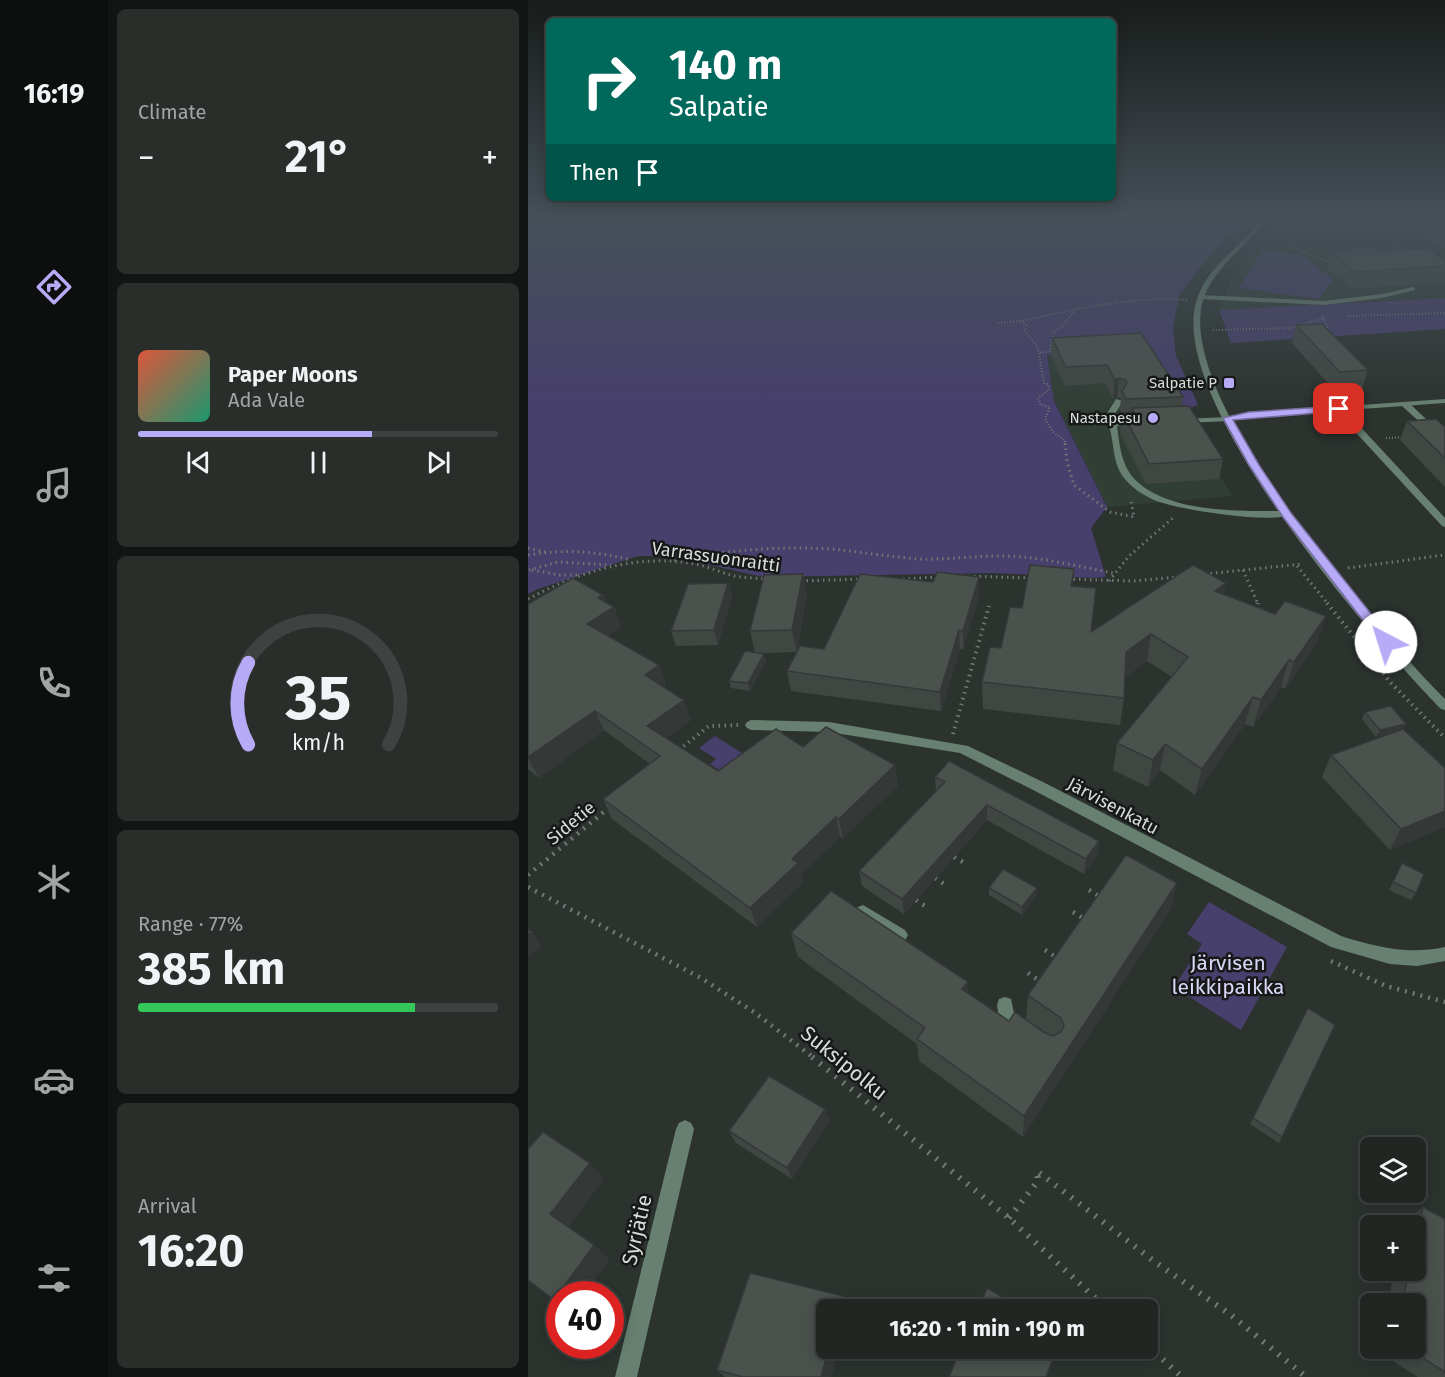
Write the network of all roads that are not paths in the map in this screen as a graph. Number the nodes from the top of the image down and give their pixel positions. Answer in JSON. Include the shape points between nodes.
{"nodes":[{"id":1,"x":1210,"y":282,"type":"edge"},
{"id":2,"x":1413,"y":289,"type":"dead end"},
{"id":3,"x":1200,"y":299,"type":"junction"},
{"id":4,"x":1119,"y":401,"type":"dead end"},
{"id":5,"x":1445,"y":401,"type":"edge"},
{"id":6,"x":1405,"y":404,"type":"junction"},
{"id":7,"x":1339,"y":409,"type":"junction"},
{"id":8,"x":1227,"y":418,"type":"junction"},
{"id":9,"x":1170,"y":421,"type":"edge"},
{"id":10,"x":1147,"y":422,"type":"edge"},
{"id":11,"x":1113,"y":424,"type":"junction"},
{"id":12,"x":1445,"y":442,"type":"edge"},
{"id":13,"x":1286,"y":514,"type":"junction"},
{"id":14,"x":1445,"y":524,"type":"edge"},
{"id":15,"x":1445,"y":706,"type":"edge"},
{"id":16,"x":751,"y":725,"type":"road end"},
{"id":17,"x":863,"y":912,"type":"edge"},
{"id":18,"x":900,"y":935,"type":"edge"},
{"id":19,"x":1445,"y":954,"type":"edge"},
{"id":20,"x":1005,"y":1005,"type":"dead end"},
{"id":21,"x":1034,"y":1036,"type":"edge"},
{"id":22,"x":685,"y":1129,"type":"dead end"},
{"id":23,"x":626,"y":1377,"type":"edge"}],
"edges":[{"from":1,"to":3,"type":"street"},
{"from":2,"to":3,"type":"street","via":[[1324,303]]},
{"from":3,"to":8,"type":"street","via":[[1200,352]]},
{"from":4,"to":11,"type":"street","via":[[1109,417]]},
{"from":5,"to":6,"type":"street"},
{"from":6,"to":7,"type":"street"},
{"from":6,"to":12,"type":"street"},
{"from":7,"to":8,"type":"street"},
{"from":7,"to":14,"type":"street"},
{"from":8,"to":9,"type":"street"},
{"from":8,"to":13,"type":"street"},
{"from":10,"to":11,"type":"street"},
{"from":11,"to":13,"type":"street","via":[[1117,455],[1128,477],[1146,495],[1219,512]]},
{"from":13,"to":15,"type":"street","via":[[1399,656]]},
{"from":16,"to":19,"type":"street","name":"Järvisenkatu","via":[[829,727],[963,749],[1337,942],[1386,958],[1431,958]]},
{"from":17,"to":18,"type":"street"},
{"from":20,"to":21,"type":"street","via":[[1006,1017]]},
{"from":22,"to":23,"type":"street","name":"Syrjätie"}]}
